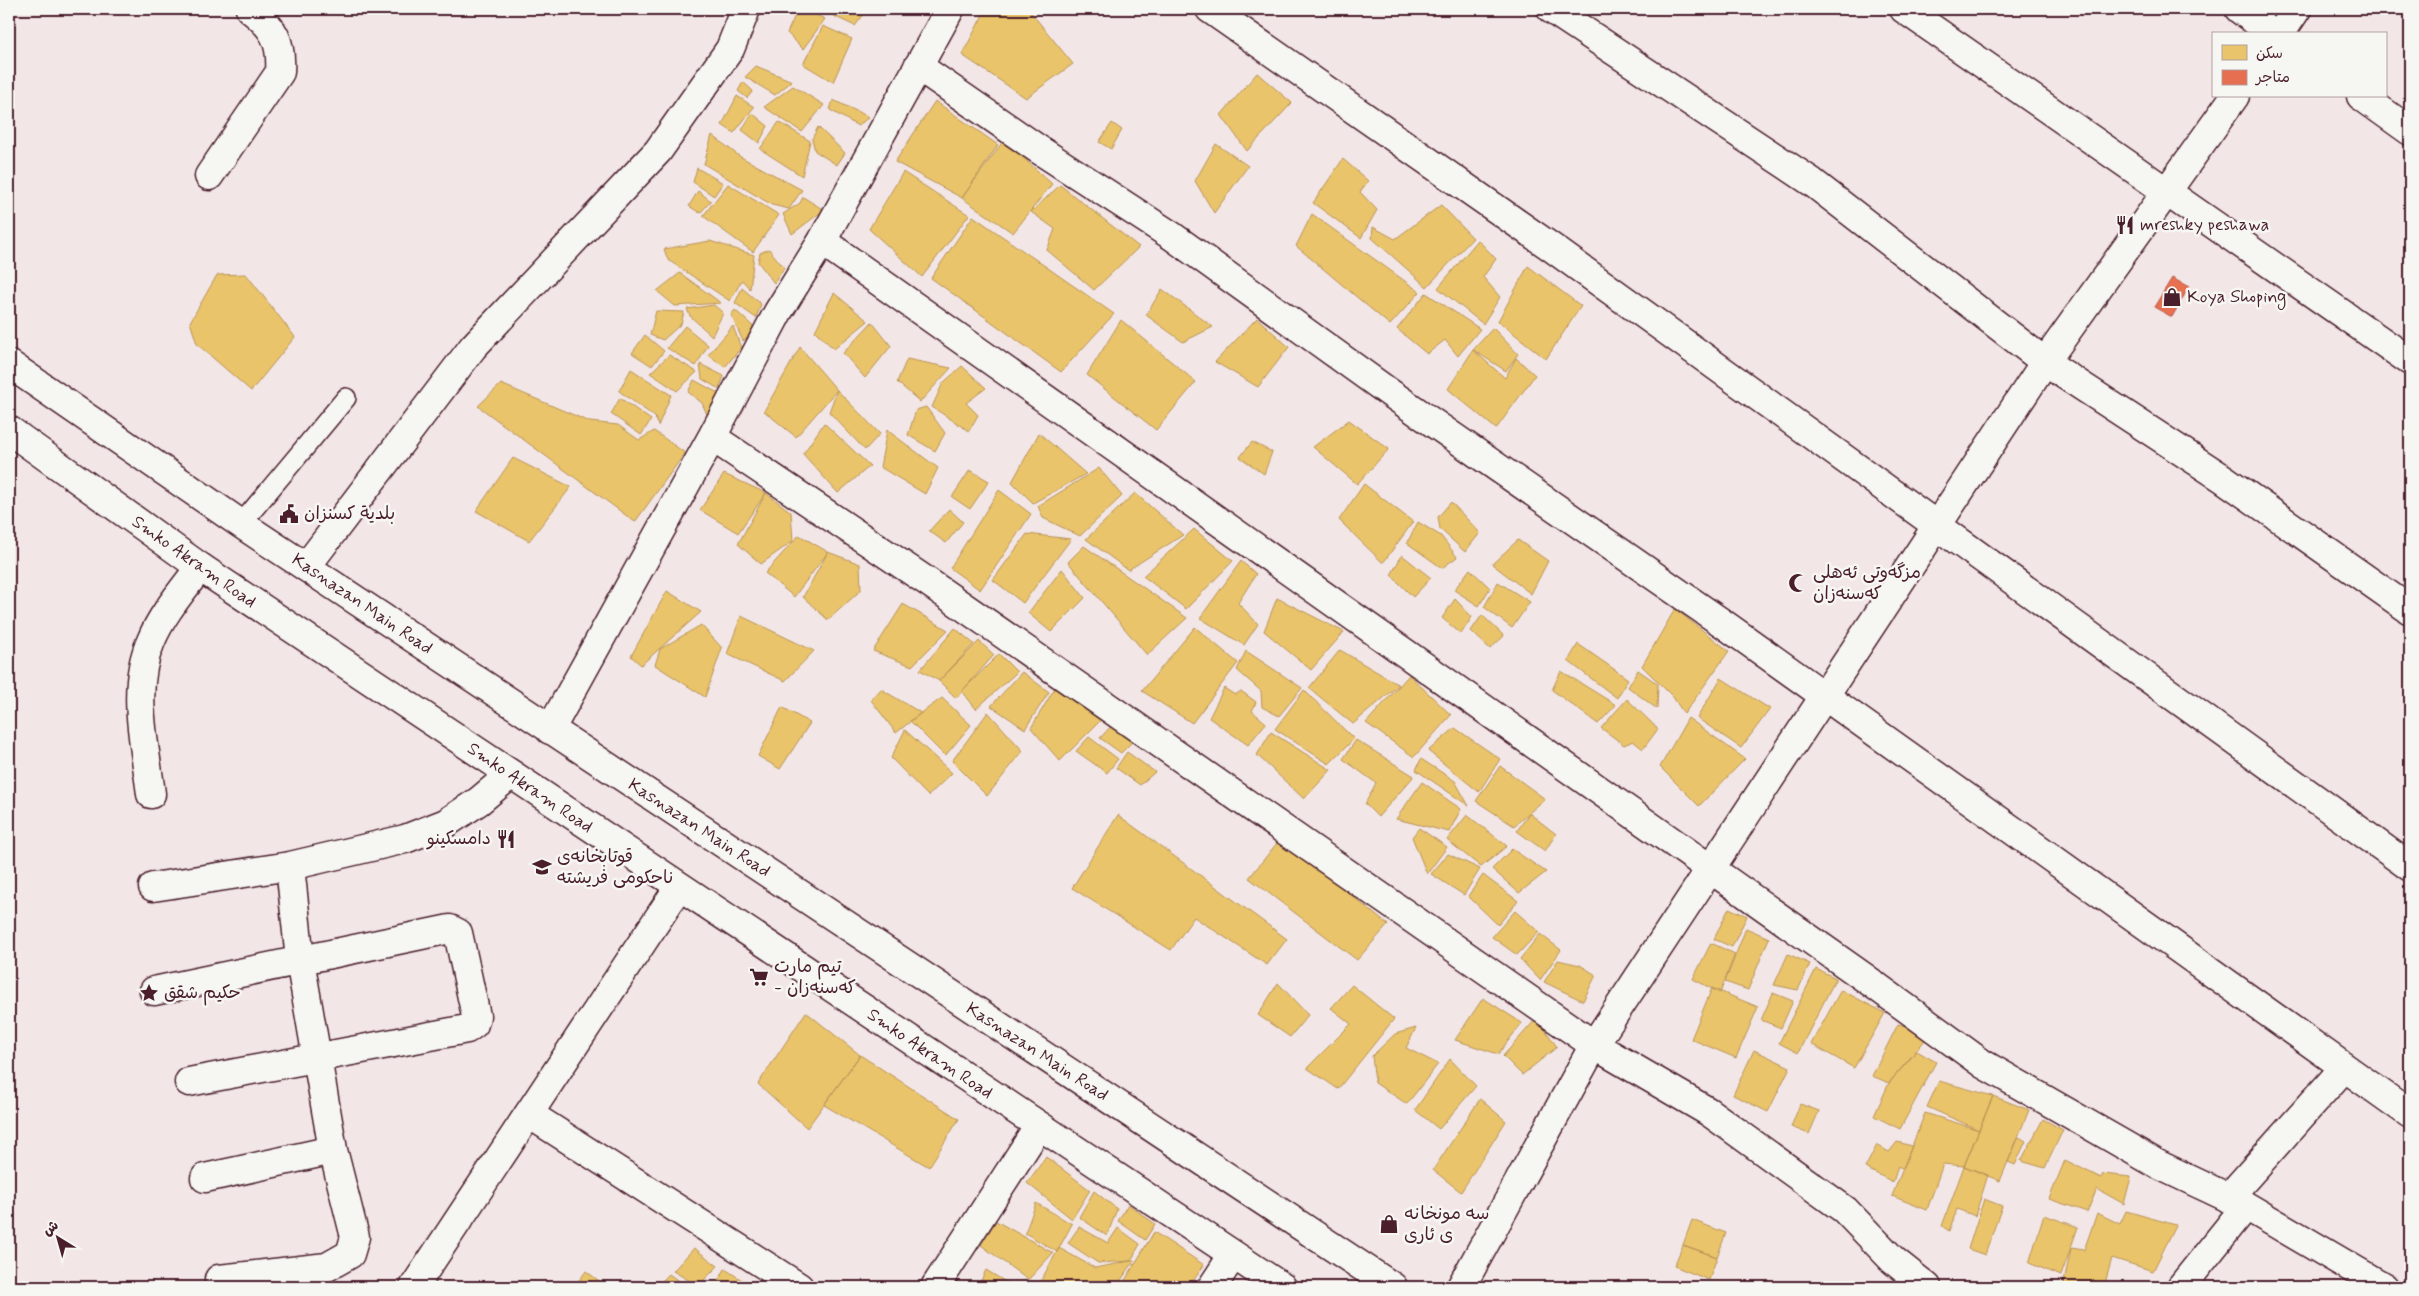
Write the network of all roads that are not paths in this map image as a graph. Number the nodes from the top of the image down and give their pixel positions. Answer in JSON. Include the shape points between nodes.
{"nodes":[{"id":1,"x":250,"y":9,"type":"edge"},
{"id":2,"x":746,"y":9,"type":"edge"},
{"id":3,"x":950,"y":9,"type":"edge"},
{"id":4,"x":1210,"y":9,"type":"edge"},
{"id":5,"x":1551,"y":9,"type":"edge"},
{"id":6,"x":1904,"y":9,"type":"edge"},
{"id":7,"x":2239,"y":9,"type":"edge"},
{"id":8,"x":2297,"y":9,"type":"edge"},
{"id":9,"x":2270,"y":32,"type":"edge"},
{"id":10,"x":2281,"y":32,"type":"edge"},
{"id":11,"x":918,"y":66,"type":"junction"},
{"id":12,"x":2234,"y":98,"type":"edge"},
{"id":13,"x":2364,"y":98,"type":"edge"},
{"id":14,"x":2410,"y":131,"type":"edge"},
{"id":15,"x":209,"y":176,"type":"dead end"},
{"id":16,"x":2167,"y":192,"type":"junction"},
{"id":17,"x":822,"y":241,"type":"junction"},
{"id":18,"x":2410,"y":361,"type":"edge"},
{"id":19,"x":2045,"y":362,"type":"junction"},
{"id":20,"x":9,"y":364,"type":"edge"},
{"id":21,"x":346,"y":398,"type":"dead end"},
{"id":22,"x":9,"y":430,"type":"edge"},
{"id":23,"x":712,"y":436,"type":"junction"},
{"id":24,"x":241,"y":524,"type":"junction"},
{"id":25,"x":1937,"y":527,"type":"junction"},
{"id":26,"x":200,"y":567,"type":"junction"},
{"id":27,"x":306,"y":567,"type":"junction"},
{"id":28,"x":2410,"y":610,"type":"edge"},
{"id":29,"x":1825,"y":697,"type":"junction"},
{"id":30,"x":550,"y":730,"type":"junction"},
{"id":31,"x":510,"y":775,"type":"junction"},
{"id":32,"x":151,"y":794,"type":"dead end"},
{"id":33,"x":290,"y":866,"type":"junction"},
{"id":34,"x":2410,"y":867,"type":"edge"},
{"id":35,"x":1710,"y":870,"type":"junction"},
{"id":36,"x":153,"y":887,"type":"dead end"},
{"id":37,"x":679,"y":887,"type":"junction"},
{"id":38,"x":300,"y":960,"type":"junction"},
{"id":39,"x":154,"y":991,"type":"dead end"},
{"id":40,"x":1594,"y":1045,"type":"junction"},
{"id":41,"x":316,"y":1058,"type":"junction"},
{"id":42,"x":2344,"y":1068,"type":"junction"},
{"id":43,"x":189,"y":1082,"type":"dead end"},
{"id":44,"x":529,"y":1114,"type":"junction"},
{"id":45,"x":2410,"y":1114,"type":"edge"},
{"id":46,"x":1039,"y":1126,"type":"junction"},
{"id":47,"x":333,"y":1150,"type":"junction"},
{"id":48,"x":205,"y":1178,"type":"dead end"},
{"id":49,"x":2237,"y":1202,"type":"junction"},
{"id":50,"x":1233,"y":1255,"type":"junction"},
{"id":51,"x":219,"y":1279,"type":"dead end"},
{"id":52,"x":414,"y":1287,"type":"edge"},
{"id":53,"x":799,"y":1287,"type":"edge"},
{"id":54,"x":935,"y":1287,"type":"edge"},
{"id":55,"x":1212,"y":1287,"type":"edge"},
{"id":56,"x":1282,"y":1287,"type":"edge"},
{"id":57,"x":1393,"y":1287,"type":"edge"},
{"id":58,"x":1461,"y":1287,"type":"edge"},
{"id":59,"x":1927,"y":1287,"type":"edge"},
{"id":60,"x":2181,"y":1287,"type":"edge"},
{"id":61,"x":2384,"y":1287,"type":"edge"}],
"edges":[{"from":1,"to":15,"type":"street","via":[[267,21],[274,32],[281,58],[280,72]]},
{"from":2,"to":27,"type":"street","via":[[730,49],[658,151],[473,347]]},
{"from":3,"to":11,"type":"street"},
{"from":4,"to":25,"type":"street","via":[[1551,247]]},
{"from":5,"to":19,"type":"street","via":[[1812,182]]},
{"from":6,"to":16,"type":"street"},
{"from":7,"to":9,"type":"street"},
{"from":8,"to":10,"type":"street"},
{"from":11,"to":17,"type":"street"},
{"from":11,"to":29,"type":"street","via":[[1172,236],[1390,393],[1728,626]]},
{"from":12,"to":16,"type":"street"},
{"from":13,"to":14,"type":"street"},
{"from":16,"to":18,"type":"street"},
{"from":16,"to":19,"type":"street"},
{"from":17,"to":23,"type":"street","via":[[778,312]]},
{"from":17,"to":35,"type":"street"},
{"from":19,"to":25,"type":"street"},
{"from":19,"to":28,"type":"street","via":[[2224,479]]},
{"from":20,"to":24,"type":"street","name":"Kasnazan Main Road"},
{"from":21,"to":24,"type":"lane"},
{"from":22,"to":26,"type":"street","name":"Smko Akram Road"},
{"from":23,"to":30,"type":"street"},
{"from":23,"to":40,"type":"street","via":[[928,582]]},
{"from":24,"to":27,"type":"street","name":"Kasnazan Main Road"},
{"from":25,"to":29,"type":"street"},
{"from":25,"to":34,"type":"street"},
{"from":26,"to":31,"type":"street","name":"Smko Akram Road"},
{"from":26,"to":32,"type":"street","via":[[151,641],[140,676]]},
{"from":27,"to":30,"type":"street","name":"Kasnazan Main Road"},
{"from":29,"to":35,"type":"street"},
{"from":29,"to":42,"type":"street"},
{"from":30,"to":57,"type":"street","name":"Kasnazan Main Road"},
{"from":31,"to":33,"type":"street","via":[[480,801],[446,823],[405,839]]},
{"from":31,"to":37,"type":"street","name":"Smko Akram Road"},
{"from":33,"to":36,"type":"street"},
{"from":33,"to":38,"type":"street"},
{"from":35,"to":40,"type":"street"},
{"from":35,"to":49,"type":"street","via":[[1983,1064],[2159,1165]]},
{"from":37,"to":44,"type":"street"},
{"from":37,"to":46,"type":"street","name":"Smko Akram Road"},
{"from":38,"to":39,"type":"street"},
{"from":38,"to":41,"type":"street"},
{"from":38,"to":41,"type":"street","via":[[455,930],[476,1016],[474,1024],[467,1030]]},
{"from":40,"to":58,"type":"street"},
{"from":40,"to":59,"type":"street","via":[[1709,1112],[1845,1210],[1893,1260]]},
{"from":41,"to":43,"type":"street"},
{"from":41,"to":47,"type":"street"},
{"from":42,"to":45,"type":"street"},
{"from":42,"to":49,"type":"street"},
{"from":44,"to":52,"type":"street"},
{"from":44,"to":53,"type":"street"},
{"from":46,"to":50,"type":"street","name":"Smko Akram Road"},
{"from":46,"to":54,"type":"street"},
{"from":47,"to":48,"type":"street"},
{"from":47,"to":51,"type":"street","via":[[355,1237],[350,1254],[327,1267]]},
{"from":49,"to":60,"type":"street"},
{"from":49,"to":61,"type":"street"},
{"from":50,"to":55,"type":"street"},
{"from":50,"to":56,"type":"street","name":"Smko Akram Road"}]}
